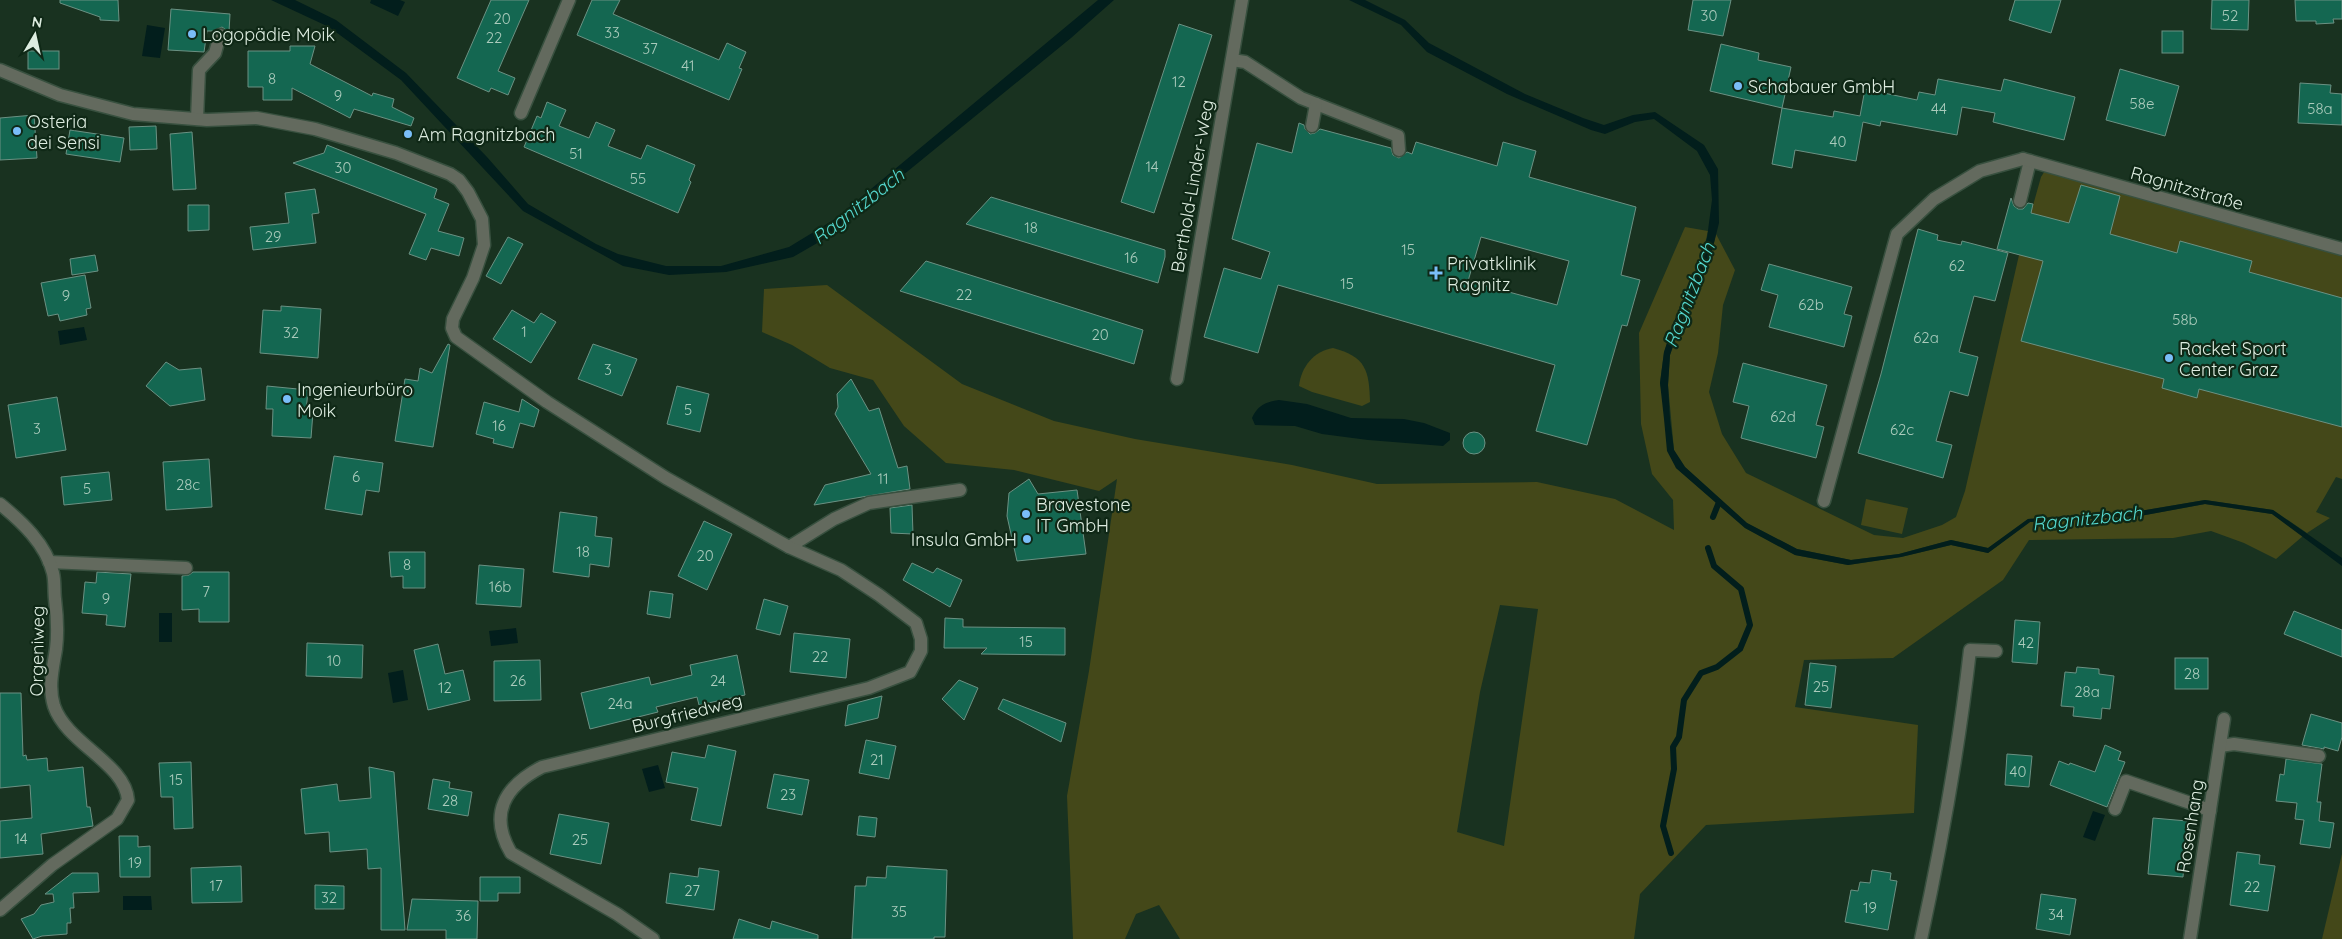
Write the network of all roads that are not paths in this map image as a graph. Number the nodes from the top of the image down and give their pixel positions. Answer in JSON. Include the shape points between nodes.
{"nodes":[{"id":1,"x":569,"y":0,"type":"edge"},
{"id":2,"x":1242,"y":0,"type":"edge"},
{"id":3,"x":220,"y":35,"type":"dead end"},
{"id":4,"x":1232,"y":60,"type":"junction"},
{"id":5,"x":0,"y":70,"type":"edge"},
{"id":6,"x":1316,"y":104,"type":"junction"},
{"id":7,"x":521,"y":113,"type":"dead end"},
{"id":8,"x":197,"y":119,"type":"junction"},
{"id":9,"x":1312,"y":126,"type":"dead end"},
{"id":10,"x":1399,"y":150,"type":"dead end"},
{"id":11,"x":2027,"y":160,"type":"junction"},
{"id":12,"x":2020,"y":201,"type":"dead end"},
{"id":13,"x":2342,"y":250,"type":"edge"},
{"id":14,"x":1177,"y":379,"type":"dead end"},
{"id":15,"x":960,"y":490,"type":"dead end"},
{"id":16,"x":1824,"y":501,"type":"dead end"},
{"id":17,"x":0,"y":504,"type":"edge"},
{"id":18,"x":789,"y":547,"type":"junction"},
{"id":19,"x":50,"y":562,"type":"junction"},
{"id":20,"x":186,"y":568,"type":"dead end"},
{"id":21,"x":1996,"y":651,"type":"dead end"},
{"id":22,"x":2224,"y":719,"type":"dead end"},
{"id":23,"x":2220,"y":746,"type":"junction"},
{"id":24,"x":2319,"y":756,"type":"dead end"},
{"id":25,"x":2115,"y":809,"type":"dead end"},
{"id":26,"x":2210,"y":811,"type":"junction"},
{"id":27,"x":0,"y":910,"type":"edge"},
{"id":28,"x":653,"y":939,"type":"edge"},
{"id":29,"x":1921,"y":939,"type":"edge"},
{"id":30,"x":2190,"y":939,"type":"edge"}],
"edges":[{"from":1,"to":7,"type":"street"},
{"from":2,"to":4,"type":"street","name":"Berthold-Linder-Weg"},
{"from":3,"to":8,"type":"street","via":[[215,53],[199,70]]},
{"from":4,"to":6,"type":"street","via":[[1245,62]]},
{"from":4,"to":14,"type":"street","name":"Berthold-Linder-Weg"},
{"from":5,"to":8,"type":"street","via":[[60,94],[133,114]]},
{"from":6,"to":9,"type":"street"},
{"from":6,"to":10,"type":"street","via":[[1398,136]]},
{"from":8,"to":18,"type":"street","name":"Burgfriedweg","via":[[257,118],[315,129],[396,153],[459,180],[482,219],[484,245],[473,278],[453,319],[456,337],[547,402],[666,478]]},
{"from":11,"to":12,"type":"street"},
{"from":11,"to":13,"type":"street","name":"Ragnitzstraße"},
{"from":11,"to":16,"type":"street","via":[[1980,171],[1934,199],[1897,234]]},
{"from":15,"to":18,"type":"street","via":[[869,503],[834,519]]},
{"from":17,"to":19,"type":"street","name":"Orgeniweg","via":[[26,527]]},
{"from":18,"to":28,"type":"street","name":"Burgfriedweg","via":[[841,570],[916,624],[921,651],[910,672],[869,688],[542,767],[518,781],[502,804],[503,840],[511,853],[617,914]]},
{"from":19,"to":20,"type":"street"},
{"from":19,"to":27,"type":"street","name":"Orgeniweg","via":[[57,612],[51,694],[58,717],[124,782],[128,800],[117,819],[52,865]]},
{"from":21,"to":29,"type":"street","via":[[1970,650],[1945,828]]},
{"from":22,"to":23,"type":"street","name":"Rosenhang"},
{"from":23,"to":24,"type":"street","via":[[2234,744]]},
{"from":23,"to":26,"type":"street","name":"Rosenhang"},
{"from":25,"to":26,"type":"street","via":[[2126,781]]},
{"from":26,"to":30,"type":"street","name":"Rosenhang"}]}
